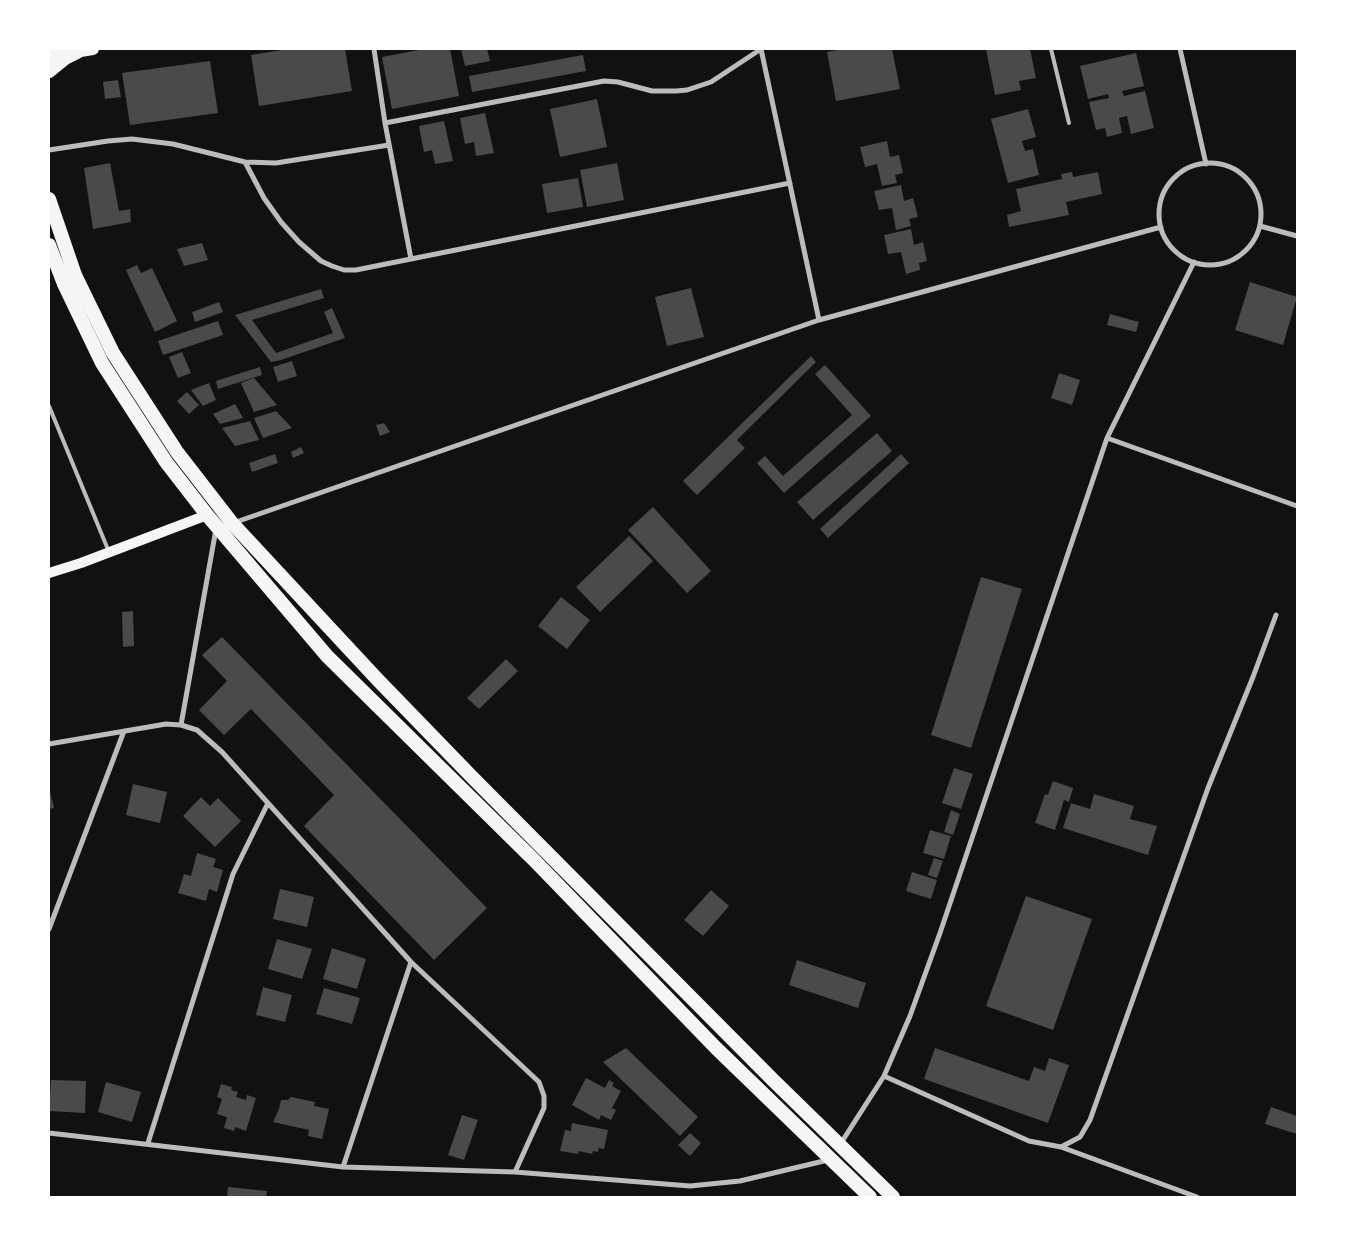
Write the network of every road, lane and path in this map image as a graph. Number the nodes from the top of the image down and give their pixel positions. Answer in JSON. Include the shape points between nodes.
{"nodes":[{"id":1,"x":92,"y":49,"type":"edge"},
{"id":2,"x":374,"y":49,"type":"edge"},
{"id":3,"x":761,"y":49,"type":"edge"},
{"id":4,"x":1051,"y":49,"type":"edge"},
{"id":5,"x":1180,"y":49,"type":"edge"},
{"id":6,"x":77,"y":52,"type":"junction"},
{"id":7,"x":49,"y":56,"type":"edge"},
{"id":8,"x":49,"y":71,"type":"edge"},
{"id":9,"x":385,"y":123,"type":"junction"},
{"id":10,"x":1069,"y":123,"type":"dead end"},
{"id":11,"x":389,"y":145,"type":"junction"},
{"id":12,"x":49,"y":150,"type":"edge"},
{"id":13,"x":245,"y":162,"type":"junction"},
{"id":14,"x":1206,"y":164,"type":"junction"},
{"id":15,"x":790,"y":183,"type":"junction"},
{"id":16,"x":49,"y":199,"type":"edge"},
{"id":17,"x":1260,"y":226,"type":"junction"},
{"id":18,"x":1161,"y":227,"type":"junction"},
{"id":19,"x":1297,"y":236,"type":"edge"},
{"id":20,"x":49,"y":245,"type":"edge"},
{"id":21,"x":411,"y":259,"type":"junction"},
{"id":22,"x":1194,"y":262,"type":"junction"},
{"id":23,"x":819,"y":320,"type":"junction"},
{"id":24,"x":49,"y":406,"type":"edge"},
{"id":25,"x":1107,"y":438,"type":"junction"},
{"id":26,"x":1297,"y":506,"type":"edge"},
{"id":27,"x":207,"y":515,"type":"junction"},
{"id":28,"x":232,"y":523,"type":"junction"},
{"id":29,"x":217,"y":526,"type":"junction"},
{"id":30,"x":109,"y":552,"type":"junction"},
{"id":31,"x":49,"y":573,"type":"edge"},
{"id":32,"x":1276,"y":615,"type":"dead end"},
{"id":33,"x":181,"y":725,"type":"junction"},
{"id":34,"x":124,"y":731,"type":"junction"},
{"id":35,"x":49,"y":744,"type":"edge"},
{"id":36,"x":268,"y":803,"type":"junction"},
{"id":37,"x":51,"y":916,"type":"edge"},
{"id":38,"x":49,"y":929,"type":"edge"},
{"id":39,"x":411,"y":962,"type":"junction"},
{"id":40,"x":884,"y":1076,"type":"junction"},
{"id":41,"x":49,"y":1132,"type":"edge"},
{"id":42,"x":148,"y":1143,"type":"junction"},
{"id":43,"x":840,"y":1145,"type":"junction"},
{"id":44,"x":1061,"y":1147,"type":"junction"},
{"id":45,"x":831,"y":1160,"type":"junction"},
{"id":46,"x":343,"y":1167,"type":"junction"},
{"id":47,"x":515,"y":1172,"type":"junction"},
{"id":48,"x":870,"y":1197,"type":"edge"},
{"id":49,"x":894,"y":1197,"type":"edge"},
{"id":50,"x":1197,"y":1197,"type":"edge"}],
"edges":[{"from":1,"to":6,"type":"main road"},
{"from":2,"to":9,"type":"street"},
{"from":3,"to":9,"type":"street","via":[[710,82],[687,90],[652,91],[604,81]]},
{"from":3,"to":15,"type":"street"},
{"from":4,"to":10,"type":"lane"},
{"from":5,"to":14,"type":"street"},
{"from":6,"to":7,"type":"main road"},
{"from":6,"to":8,"type":"highway"},
{"from":9,"to":11,"type":"street"},
{"from":11,"to":13,"type":"street","via":[[276,163]]},
{"from":11,"to":21,"type":"street"},
{"from":12,"to":13,"type":"street","via":[[132,139],[173,144]]},
{"from":13,"to":21,"type":"street","via":[[281,222],[320,261],[344,270],[356,270]]},
{"from":14,"to":17,"type":"street","via":[[1220,164],[1244,176],[1259,199]]},
{"from":14,"to":18,"type":"street","via":[[1194,166],[1173,180],[1161,202]]},
{"from":15,"to":21,"type":"street"},
{"from":15,"to":23,"type":"street"},
{"from":16,"to":28,"type":"highway","via":[[75,275],[113,353],[177,452]]},
{"from":17,"to":19,"type":"street"},
{"from":17,"to":22,"type":"street","via":[[1249,247],[1230,261],[1206,265]]},
{"from":18,"to":22,"type":"street","via":[[1170,245]]},
{"from":18,"to":23,"type":"street"},
{"from":20,"to":27,"type":"highway","via":[[102,363],[166,462]]},
{"from":22,"to":25,"type":"street"},
{"from":23,"to":28,"type":"street"},
{"from":24,"to":30,"type":"lane"},
{"from":25,"to":26,"type":"street"},
{"from":25,"to":40,"type":"street","via":[[940,933]]},
{"from":27,"to":29,"type":"highway"},
{"from":27,"to":30,"type":"main road"},
{"from":28,"to":43,"type":"highway","via":[[473,778]]},
{"from":29,"to":33,"type":"street"},
{"from":29,"to":45,"type":"highway","via":[[327,656]]},
{"from":30,"to":31,"type":"main road"},
{"from":32,"to":44,"type":"street","via":[[1208,788],[1090,1120],[1080,1137]]},
{"from":33,"to":34,"type":"street","via":[[166,724]]},
{"from":33,"to":36,"type":"street","via":[[197,730],[222,752]]},
{"from":34,"to":35,"type":"street"},
{"from":34,"to":37,"type":"street"},
{"from":36,"to":39,"type":"street"},
{"from":36,"to":42,"type":"street","via":[[233,874]]},
{"from":37,"to":38,"type":"street"},
{"from":39,"to":46,"type":"street"},
{"from":39,"to":47,"type":"street","via":[[539,1082],[544,1108]]},
{"from":40,"to":43,"type":"street"},
{"from":40,"to":44,"type":"street","via":[[1029,1141]]},
{"from":41,"to":42,"type":"street"},
{"from":42,"to":46,"type":"street"},
{"from":43,"to":49,"type":"highway"},
{"from":44,"to":50,"type":"street"},
{"from":45,"to":47,"type":"street","via":[[740,1181],[690,1186]]},
{"from":45,"to":48,"type":"highway"},
{"from":46,"to":47,"type":"street"}]}
